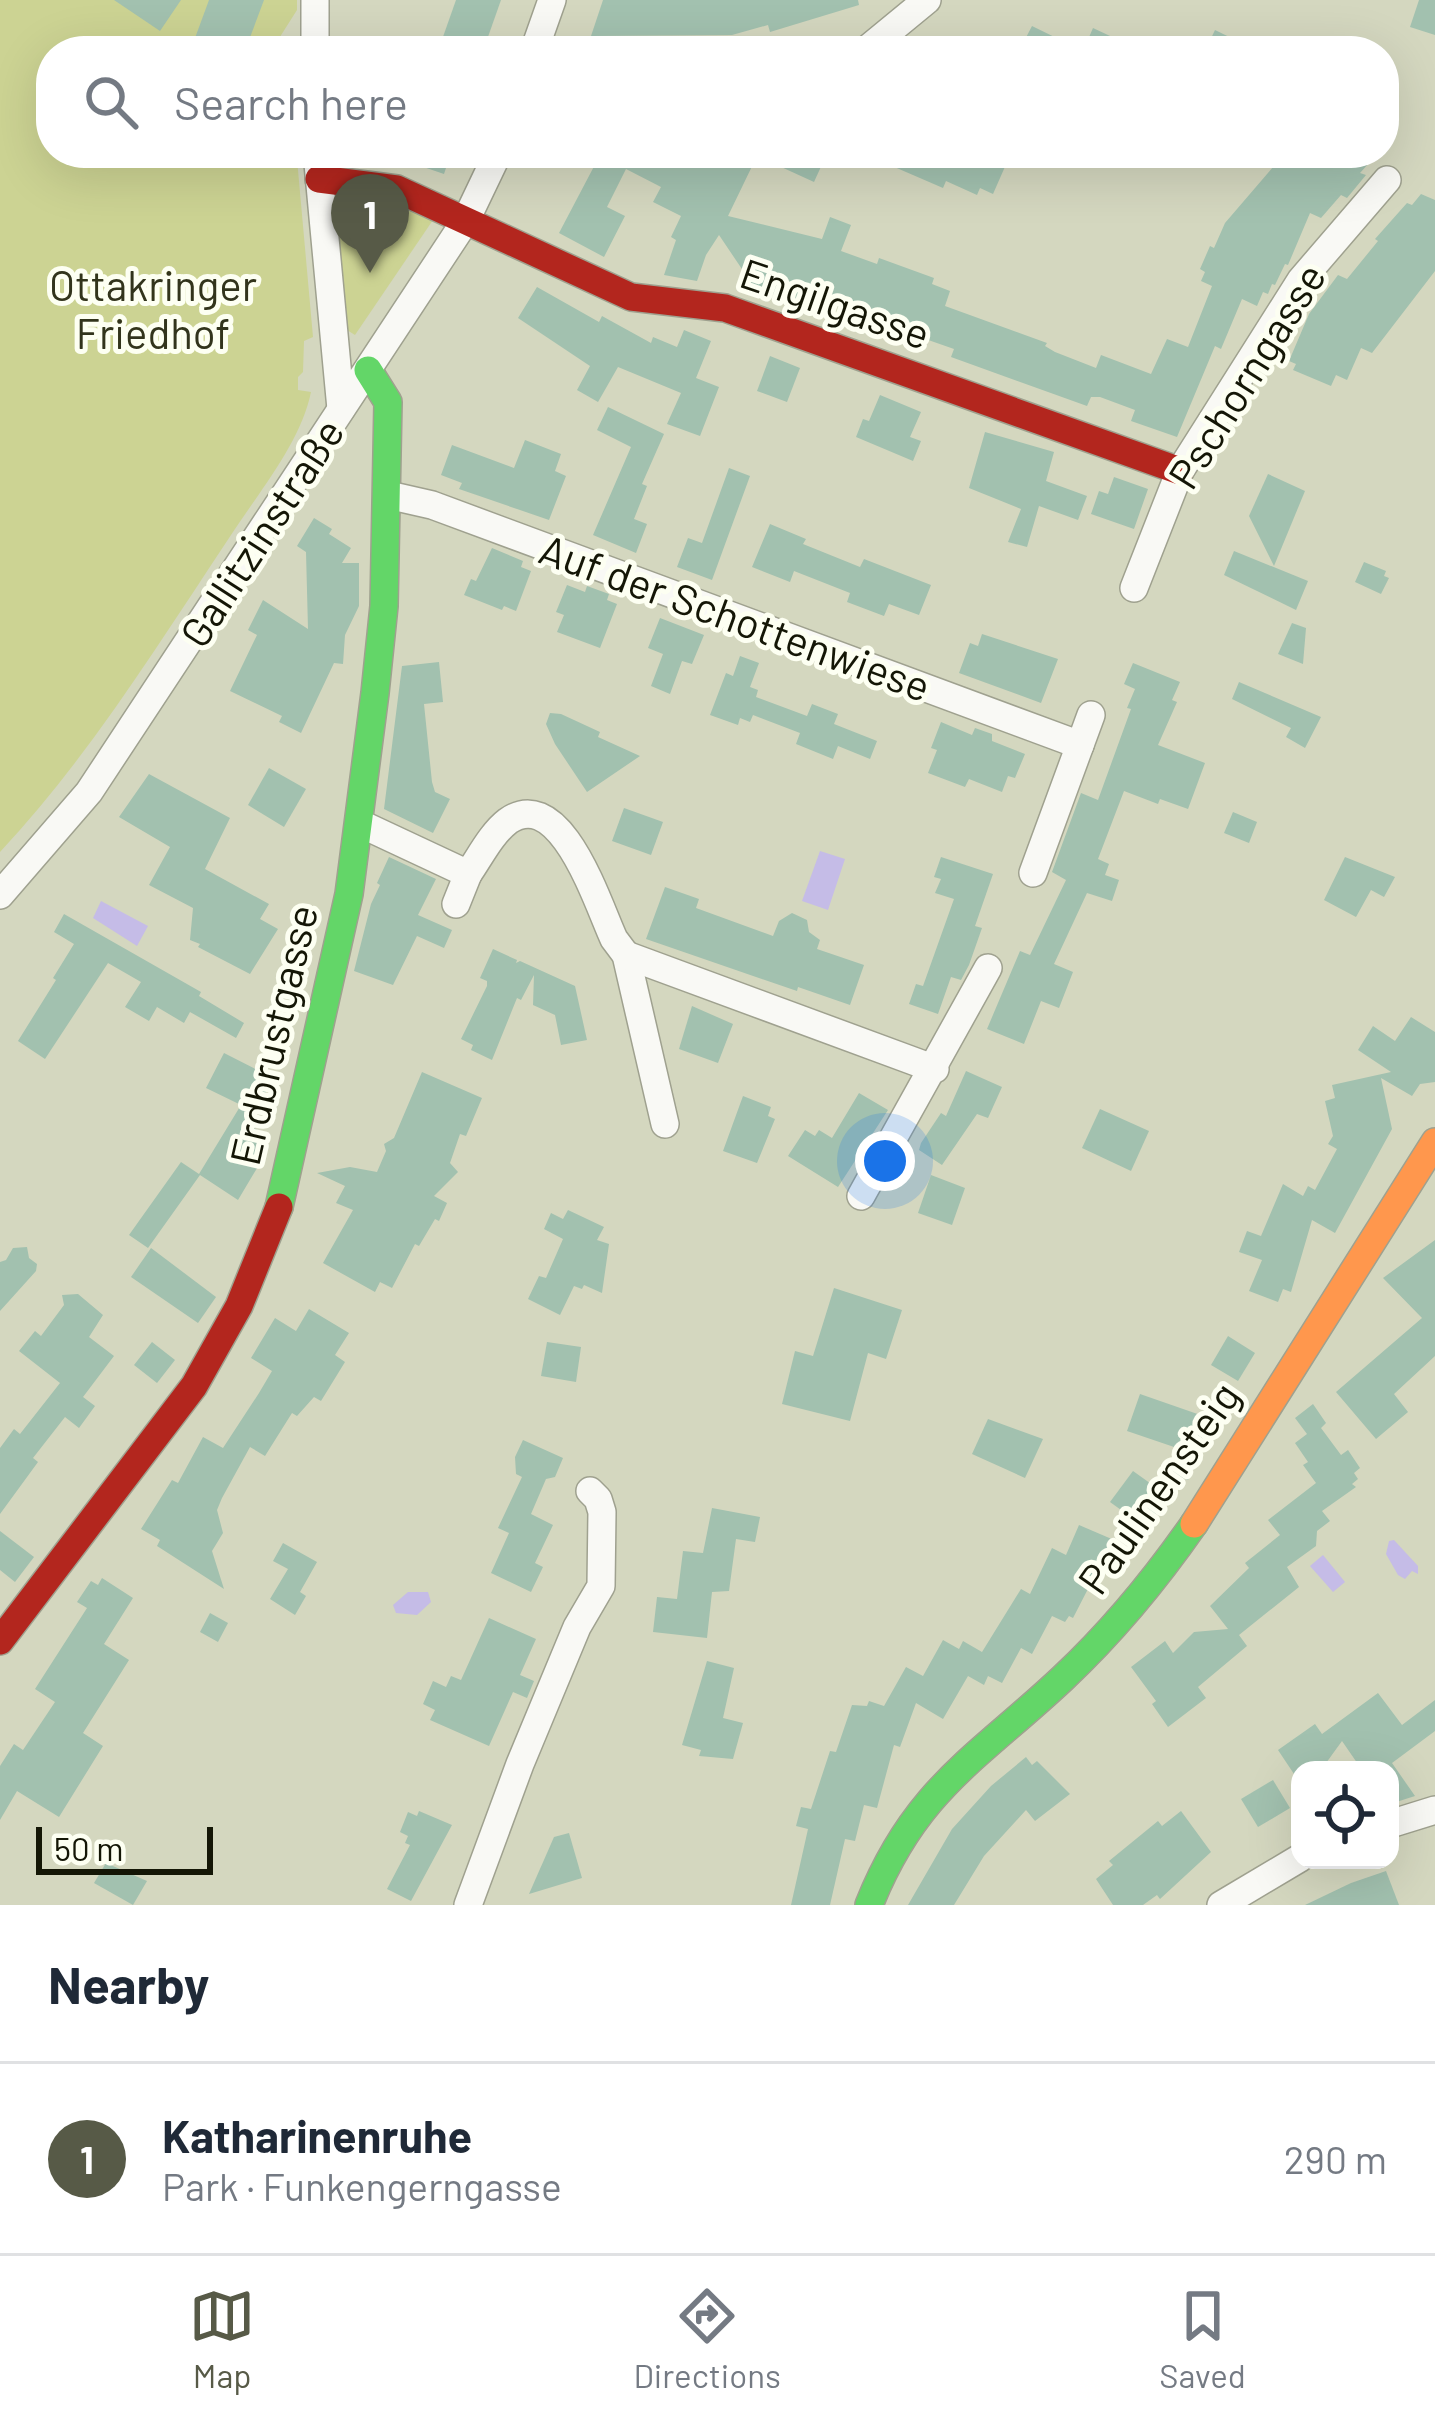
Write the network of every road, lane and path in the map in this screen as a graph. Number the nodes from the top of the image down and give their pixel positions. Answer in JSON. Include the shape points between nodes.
{"nodes":[{"id":1,"x":315,"y":0,"type":"edge"},
{"id":2,"x":552,"y":0,"type":"edge"},
{"id":3,"x":927,"y":0,"type":"edge"},
{"id":4,"x":315,"y":36,"type":"edge"},
{"id":5,"x":539,"y":36,"type":"edge"},
{"id":6,"x":883,"y":36,"type":"edge"},
{"id":7,"x":318,"y":168,"type":"edge"},
{"id":8,"x":325,"y":168,"type":"edge"},
{"id":9,"x":491,"y":168,"type":"edge"},
{"id":10,"x":1387,"y":180,"type":"dead end"},
{"id":11,"x":466,"y":220,"type":"junction"},
{"id":12,"x":368,"y":370,"type":"junction"},
{"id":13,"x":341,"y":410,"type":"junction"},
{"id":14,"x":1180,"y":471,"type":"junction"},
{"id":15,"x":388,"y":495,"type":"junction"},
{"id":16,"x":1134,"y":588,"type":"dead end"},
{"id":17,"x":1091,"y":715,"type":"dead end"},
{"id":18,"x":1080,"y":745,"type":"junction"},
{"id":19,"x":359,"y":823,"type":"junction"},
{"id":20,"x":1033,"y":873,"type":"dead end"},
{"id":21,"x":468,"y":874,"type":"junction"},
{"id":22,"x":0,"y":895,"type":"edge"},
{"id":23,"x":456,"y":904,"type":"dead end"},
{"id":24,"x":626,"y":956,"type":"junction"},
{"id":25,"x":988,"y":968,"type":"dead end"},
{"id":26,"x":935,"y":1070,"type":"junction"},
{"id":27,"x":664,"y":1124,"type":"dead end"},
{"id":28,"x":1435,"y":1142,"type":"edge"},
{"id":29,"x":861,"y":1196,"type":"dead end"},
{"id":30,"x":590,"y":1491,"type":"dead end"},
{"id":31,"x":0,"y":1641,"type":"edge"},
{"id":32,"x":1435,"y":1810,"type":"edge"},
{"id":33,"x":1399,"y":1820,"type":"edge"},
{"id":34,"x":1291,"y":1863,"type":"edge"},
{"id":35,"x":468,"y":1905,"type":"edge"},
{"id":36,"x":869,"y":1905,"type":"edge"},
{"id":37,"x":1221,"y":1905,"type":"edge"}],
"edges":[{"from":1,"to":4,"type":"street"},
{"from":2,"to":5,"type":"street"},
{"from":3,"to":6,"type":"street"},
{"from":7,"to":13,"type":"street"},
{"from":8,"to":11,"type":"street","name":"Engilgasse"},
{"from":9,"to":11,"type":"street","name":"Gallitzinstraße"},
{"from":10,"to":14,"type":"street","name":"Pschorngasse","via":[[1301,280]]},
{"from":11,"to":12,"type":"street","name":"Gallitzinstraße"},
{"from":11,"to":14,"type":"street","name":"Engilgasse","via":[[631,297],[725,308]]},
{"from":12,"to":13,"type":"street","name":"Gallitzinstraße"},
{"from":12,"to":15,"type":"street","name":"Erdbrustgasse","via":[[388,402]]},
{"from":13,"to":22,"type":"street","name":"Gallitzinstraße","via":[[88,792]]},
{"from":14,"to":16,"type":"street","name":"Pschorngasse"},
{"from":15,"to":18,"type":"street","name":"Auf der Schottenwiese"},
{"from":15,"to":19,"type":"street","name":"Erdbrustgasse"},
{"from":17,"to":18,"type":"street"},
{"from":18,"to":20,"type":"street"},
{"from":19,"to":21,"type":"street"},
{"from":19,"to":31,"type":"street","name":"Erdbrustgasse","via":[[279,1206],[239,1306],[194,1386]]},
{"from":21,"to":23,"type":"street"},
{"from":21,"to":24,"type":"street","via":[[512,818],[541,815],[559,828]]},
{"from":24,"to":26,"type":"street"},
{"from":24,"to":27,"type":"street"},
{"from":25,"to":26,"type":"street"},
{"from":26,"to":29,"type":"street"},
{"from":28,"to":36,"type":"street","name":"Paulinensteig","via":[[1228,1474],[1146,1590],[1047,1693],[939,1788],[896,1844]]},
{"from":30,"to":35,"type":"street","via":[[602,1512],[601,1586],[520,1764]]},
{"from":32,"to":33,"type":"street"},
{"from":34,"to":37,"type":"street"}]}
